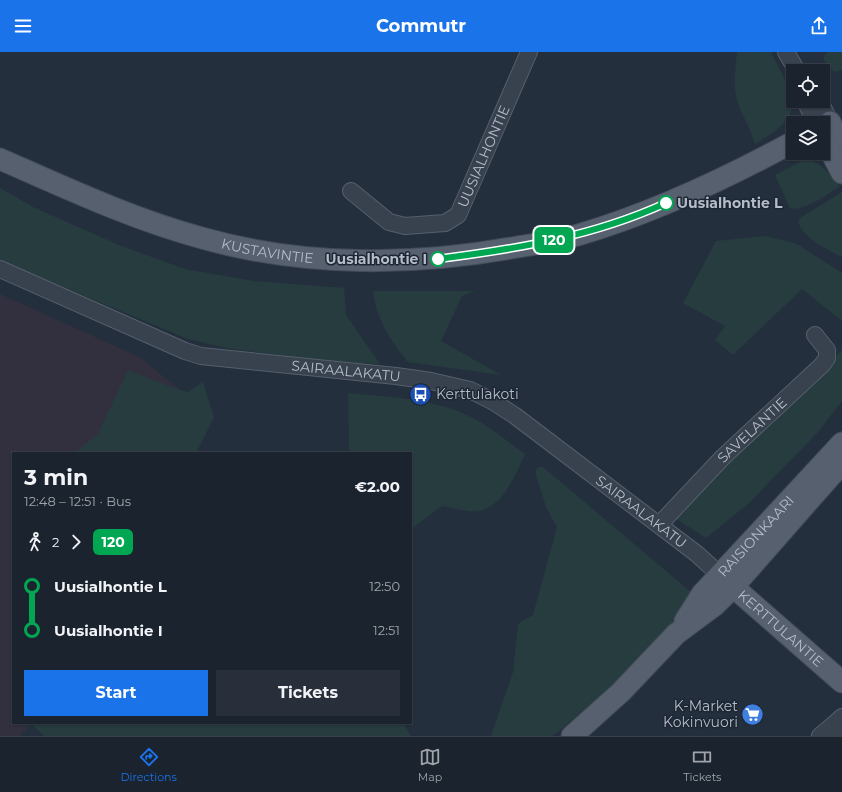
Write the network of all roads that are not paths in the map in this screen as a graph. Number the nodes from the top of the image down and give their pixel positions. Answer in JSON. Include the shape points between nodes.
{"nodes":[{"id":1,"x":529,"y":52,"type":"edge"},
{"id":2,"x":786,"y":52,"type":"edge"},
{"id":3,"x":793,"y":64,"type":"edge"},
{"id":4,"x":811,"y":108,"type":"edge"},
{"id":5,"x":819,"y":116,"type":"edge"},
{"id":6,"x":830,"y":130,"type":"edge"},
{"id":7,"x":830,"y":135,"type":"edge"},
{"id":8,"x":786,"y":146,"type":"edge"},
{"id":9,"x":842,"y":148,"type":"edge"},
{"id":10,"x":0,"y":159,"type":"edge"},
{"id":11,"x":842,"y":173,"type":"edge"},
{"id":12,"x":351,"y":191,"type":"dead end"},
{"id":13,"x":0,"y":269,"type":"edge"},
{"id":14,"x":815,"y":335,"type":"dead end"},
{"id":15,"x":842,"y":443,"type":"edge"},
{"id":16,"x":842,"y":463,"type":"edge"},
{"id":17,"x":660,"y":525,"type":"junction"},
{"id":18,"x":727,"y":581,"type":"junction"},
{"id":19,"x":842,"y":682,"type":"edge"},
{"id":20,"x":572,"y":736,"type":"edge"}],
"edges":[{"from":1,"to":12,"type":"street","name":"UUSIALHONTIE","via":[[458,215],[445,223],[405,226],[389,222]]},
{"from":2,"to":3,"type":"street"},
{"from":4,"to":5,"type":"street"},
{"from":6,"to":9,"type":"main road"},
{"from":7,"to":11,"type":"main road"},
{"from":8,"to":10,"type":"main road","name":"KUSTAVINTIE","via":[[658,207],[576,235],[486,253],[438,259],[396,260],[304,256],[204,239],[108,206]]},
{"from":13,"to":17,"type":"street","name":"SAIRAALAKATU","via":[[201,356],[396,376],[451,384],[470,390],[514,414]]},
{"from":14,"to":17,"type":"street","name":"SAVELANTIE","via":[[827,350],[827,358],[822,365],[724,457]]},
{"from":15,"to":18,"type":"main road","name":"RAISIONKAARI"},
{"from":16,"to":18,"type":"main road","name":"RAISIONKAARI"},
{"from":17,"to":18,"type":"street","name":"SAIRAALAKATU"},
{"from":18,"to":19,"type":"main road","name":"KERTTULANTIE"},
{"from":18,"to":20,"type":"main road","name":"RAISIONKAARI","via":[[715,605],[676,634],[621,692]]}]}
